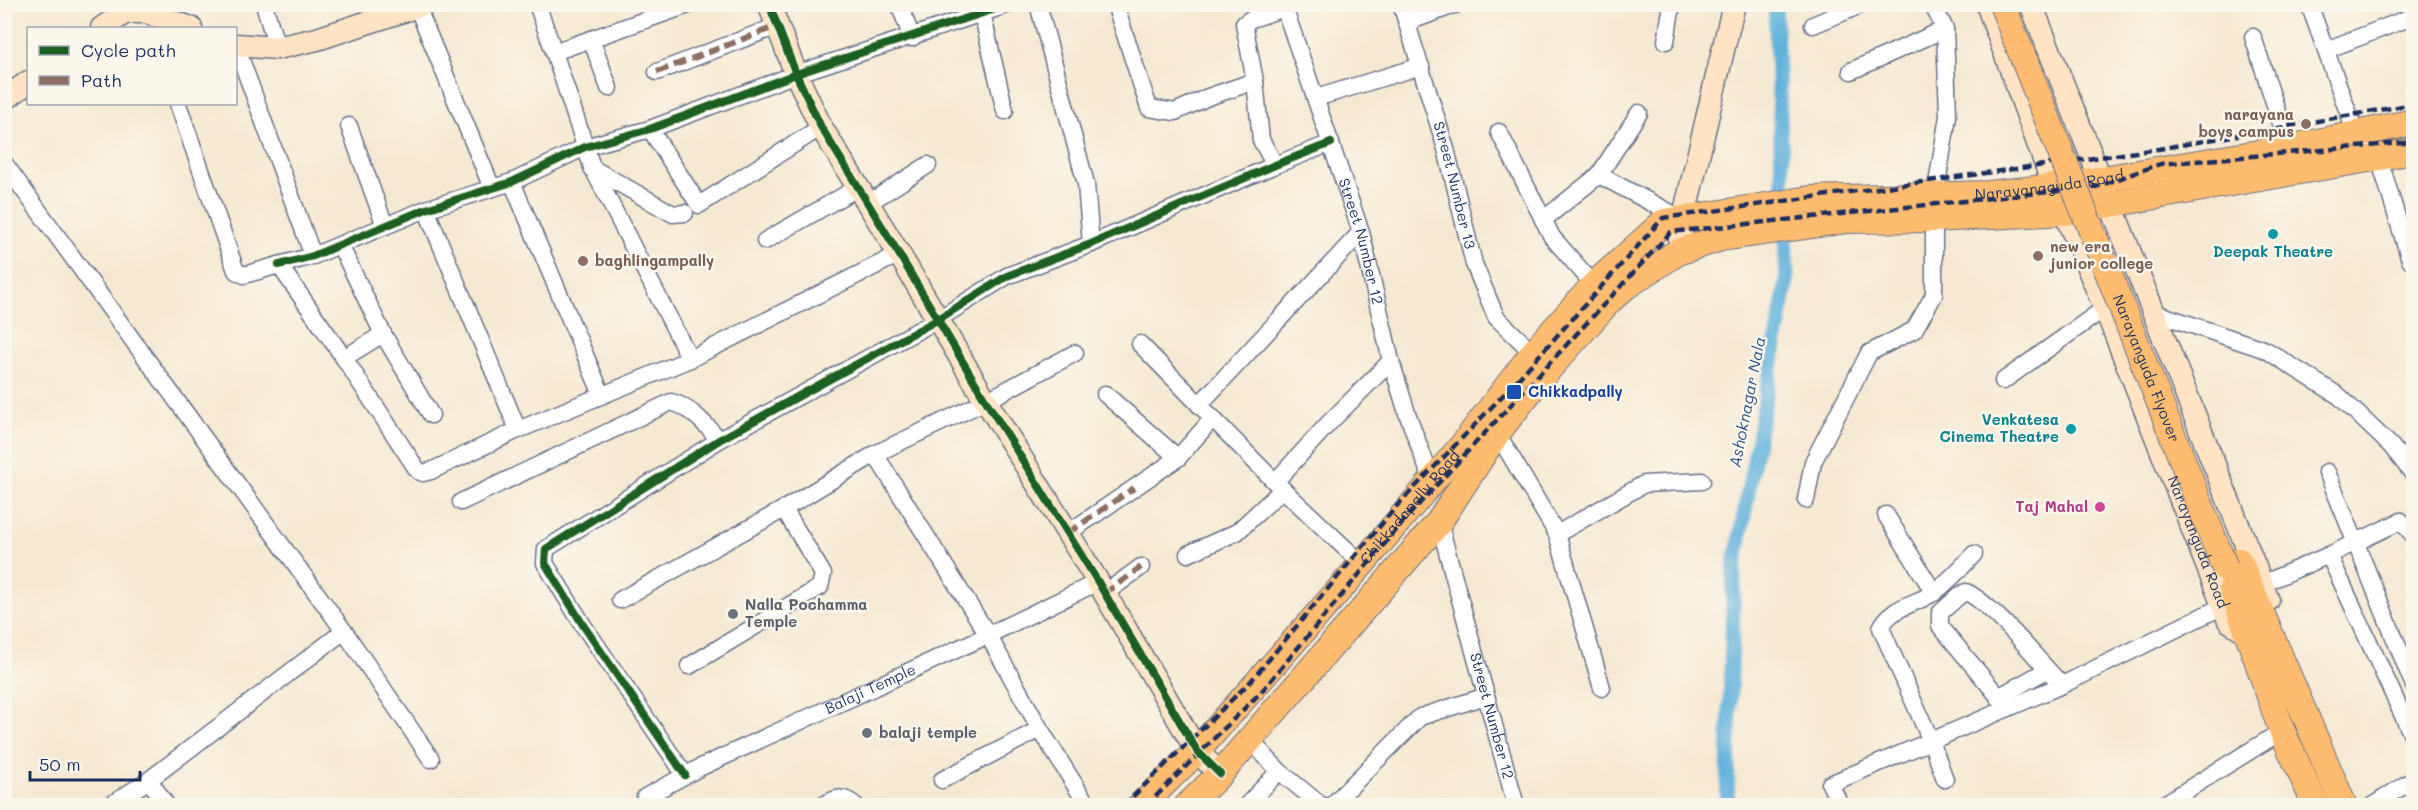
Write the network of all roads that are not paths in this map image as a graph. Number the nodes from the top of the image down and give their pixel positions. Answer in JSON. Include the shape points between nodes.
{"nodes":[{"id":1,"x":264,"y":4,"type":"edge"},
{"id":2,"x":537,"y":4,"type":"edge"},
{"id":3,"x":691,"y":4,"type":"edge"},
{"id":4,"x":769,"y":4,"type":"edge"},
{"id":5,"x":899,"y":4,"type":"edge"},
{"id":6,"x":1010,"y":4,"type":"edge"},
{"id":7,"x":1038,"y":4,"type":"edge"},
{"id":8,"x":1115,"y":4,"type":"edge"},
{"id":9,"x":1401,"y":4,"type":"edge"},
{"id":10,"x":1457,"y":4,"type":"edge"},
{"id":11,"x":1672,"y":4,"type":"edge"},
{"id":12,"x":1734,"y":4,"type":"edge"},
{"id":13,"x":1863,"y":4,"type":"edge"},
{"id":14,"x":1932,"y":4,"type":"edge"},
{"id":15,"x":1987,"y":4,"type":"edge"},
{"id":16,"x":2002,"y":4,"type":"edge"},
{"id":17,"x":2018,"y":4,"type":"edge"},
{"id":18,"x":2031,"y":4,"type":"edge"},
{"id":19,"x":2309,"y":4,"type":"edge"},
{"id":20,"x":2411,"y":4,"type":"edge"},
{"id":21,"x":419,"y":5,"type":"edge"},
{"id":22,"x":1283,"y":6,"type":"edge"},
{"id":23,"x":138,"y":12,"type":"edge"},
{"id":24,"x":2414,"y":12,"type":"edge"},
{"id":25,"x":982,"y":13,"type":"junction"},
{"id":26,"x":1408,"y":22,"type":"junction"},
{"id":27,"x":1813,"y":25,"type":"dead end"},
{"id":28,"x":777,"y":26,"type":"junction"},
{"id":29,"x":104,"y":27,"type":"edge"},
{"id":30,"x":188,"y":27,"type":"edge"},
{"id":31,"x":1945,"y":28,"type":"junction"},
{"id":32,"x":2253,"y":37,"type":"dead end"},
{"id":33,"x":912,"y":38,"type":"junction"},
{"id":34,"x":591,"y":39,"type":"junction"},
{"id":35,"x":1666,"y":41,"type":"dead end"},
{"id":36,"x":237,"y":46,"type":"edge"},
{"id":37,"x":277,"y":48,"type":"junction"},
{"id":38,"x":237,"y":49,"type":"edge"},
{"id":39,"x":2326,"y":50,"type":"junction"},
{"id":40,"x":554,"y":52,"type":"junction"},
{"id":41,"x":1421,"y":66,"type":"junction"},
{"id":42,"x":1851,"y":71,"type":"dead end"},
{"id":43,"x":657,"y":72,"type":"dead end"},
{"id":44,"x":796,"y":74,"type":"junction"},
{"id":45,"x":1255,"y":81,"type":"junction"},
{"id":46,"x":27,"y":83,"type":"edge"},
{"id":47,"x":609,"y":88,"type":"dead end"},
{"id":48,"x":1316,"y":98,"type":"junction"},
{"id":49,"x":4,"y":100,"type":"edge"},
{"id":50,"x":178,"y":105,"type":"edge"},
{"id":51,"x":1005,"y":111,"type":"dead end"},
{"id":52,"x":1639,"y":113,"type":"dead end"},
{"id":53,"x":2414,"y":122,"type":"edge"},
{"id":54,"x":349,"y":126,"type":"dead end"},
{"id":55,"x":821,"y":127,"type":"junction"},
{"id":56,"x":650,"y":129,"type":"junction"},
{"id":57,"x":1499,"y":132,"type":"dead end"},
{"id":58,"x":2356,"y":134,"type":"junction"},
{"id":59,"x":1331,"y":143,"type":"junction"},
{"id":60,"x":585,"y":147,"type":"junction"},
{"id":61,"x":2289,"y":148,"type":"junction"},
{"id":62,"x":2414,"y":151,"type":"edge"},
{"id":63,"x":2379,"y":158,"type":"junction"},
{"id":64,"x":4,"y":163,"type":"edge"},
{"id":65,"x":928,"y":165,"type":"dead end"},
{"id":66,"x":1275,"y":165,"type":"junction"},
{"id":67,"x":592,"y":167,"type":"junction"},
{"id":68,"x":1599,"y":175,"type":"junction"},
{"id":69,"x":2102,"y":179,"type":"junction"},
{"id":70,"x":512,"y":182,"type":"junction"},
{"id":71,"x":492,"y":188,"type":"junction"},
{"id":72,"x":2054,"y":188,"type":"junction"},
{"id":73,"x":862,"y":196,"type":"junction"},
{"id":74,"x":2112,"y":205,"type":"junction"},
{"id":75,"x":1934,"y":208,"type":"junction"},
{"id":76,"x":426,"y":209,"type":"junction"},
{"id":77,"x":2065,"y":212,"type":"junction"},
{"id":78,"x":685,"y":213,"type":"dead end"},
{"id":79,"x":1543,"y":220,"type":"junction"},
{"id":80,"x":1683,"y":220,"type":"junction"},
{"id":81,"x":385,"y":226,"type":"junction"},
{"id":82,"x":1361,"y":232,"type":"junction"},
{"id":83,"x":1721,"y":238,"type":"joint"},
{"id":84,"x":765,"y":241,"type":"dead end"},
{"id":85,"x":1092,"y":244,"type":"junction"},
{"id":86,"x":340,"y":245,"type":"junction"},
{"id":87,"x":1678,"y":252,"type":"junction"},
{"id":88,"x":899,"y":254,"type":"junction"},
{"id":89,"x":313,"y":256,"type":"junction"},
{"id":90,"x":2414,"y":264,"type":"edge"},
{"id":91,"x":279,"y":265,"type":"junction"},
{"id":92,"x":1594,"y":285,"type":"junction"},
{"id":93,"x":2105,"y":308,"type":"junction"},
{"id":94,"x":2153,"y":312,"type":"junction"},
{"id":95,"x":937,"y":320,"type":"junction"},
{"id":96,"x":383,"y":334,"type":"junction"},
{"id":97,"x":1140,"y":344,"type":"dead end"},
{"id":98,"x":1075,"y":353,"type":"dead end"},
{"id":99,"x":1533,"y":353,"type":"junction"},
{"id":100,"x":344,"y":358,"type":"junction"},
{"id":101,"x":690,"y":359,"type":"junction"},
{"id":102,"x":1391,"y":361,"type":"junction"},
{"id":103,"x":2003,"y":381,"type":"dead end"},
{"id":104,"x":1105,"y":394,"type":"dead end"},
{"id":105,"x":602,"y":395,"type":"junction"},
{"id":106,"x":986,"y":402,"type":"junction"},
{"id":107,"x":1199,"y":405,"type":"junction"},
{"id":108,"x":431,"y":415,"type":"dead end"},
{"id":109,"x":1213,"y":418,"type":"junction"},
{"id":110,"x":518,"y":430,"type":"junction"},
{"id":111,"x":1497,"y":433,"type":"junction"},
{"id":112,"x":719,"y":440,"type":"junction"},
{"id":113,"x":876,"y":454,"type":"junction"},
{"id":114,"x":1178,"y":458,"type":"junction"},
{"id":115,"x":2410,"y":463,"type":"edge"},
{"id":116,"x":2327,"y":472,"type":"dead end"},
{"id":117,"x":1432,"y":481,"type":"junction"},
{"id":118,"x":1702,"y":481,"type":"dead end"},
{"id":119,"x":1279,"y":485,"type":"junction"},
{"id":120,"x":1806,"y":501,"type":"dead end"},
{"id":121,"x":461,"y":502,"type":"dead end"},
{"id":122,"x":784,"y":509,"type":"junction"},
{"id":123,"x":1886,"y":514,"type":"dead end"},
{"id":124,"x":1439,"y":522,"type":"junction"},
{"id":125,"x":1068,"y":533,"type":"junction"},
{"id":126,"x":1557,"y":534,"type":"junction"},
{"id":127,"x":2414,"y":536,"type":"edge"},
{"id":128,"x":2356,"y":543,"type":"junction"},
{"id":129,"x":1188,"y":554,"type":"dead end"},
{"id":130,"x":1974,"y":554,"type":"dead end"},
{"id":131,"x":2330,"y":555,"type":"junction"},
{"id":132,"x":1362,"y":564,"type":"junction"},
{"id":133,"x":2232,"y":565,"type":"junction"},
{"id":134,"x":1142,"y":567,"type":"dead end"},
{"id":135,"x":2262,"y":584,"type":"junction"},
{"id":136,"x":1101,"y":588,"type":"junction"},
{"id":137,"x":1934,"y":593,"type":"junction"},
{"id":138,"x":620,"y":600,"type":"dead end"},
{"id":139,"x":2223,"y":606,"type":"junction"},
{"id":140,"x":2257,"y":629,"type":"junction"},
{"id":141,"x":344,"y":631,"type":"junction"},
{"id":142,"x":988,"y":635,"type":"junction"},
{"id":143,"x":689,"y":666,"type":"dead end"},
{"id":144,"x":2047,"y":670,"type":"junction"},
{"id":145,"x":2062,"y":685,"type":"junction"},
{"id":146,"x":2414,"y":686,"type":"edge"},
{"id":147,"x":1602,"y":688,"type":"dead end"},
{"id":148,"x":1486,"y":696,"type":"junction"},
{"id":149,"x":2003,"y":703,"type":"junction"},
{"id":150,"x":1040,"y":729,"type":"junction"},
{"id":151,"x":2282,"y":730,"type":"junction"},
{"id":152,"x":2410,"y":731,"type":"dead end"},
{"id":153,"x":1250,"y":740,"type":"junction"},
{"id":154,"x":1931,"y":741,"type":"junction"},
{"id":155,"x":1197,"y":752,"type":"junction"},
{"id":156,"x":431,"y":759,"type":"dead end"},
{"id":157,"x":1279,"y":771,"type":"junction"},
{"id":158,"x":1220,"y":774,"type":"junction"},
{"id":159,"x":685,"y":775,"type":"junction"},
{"id":160,"x":1945,"y":779,"type":"dead end"},
{"id":161,"x":2414,"y":779,"type":"edge"},
{"id":162,"x":148,"y":780,"type":"junction"},
{"id":163,"x":942,"y":780,"type":"dead end"},
{"id":164,"x":645,"y":797,"type":"dead end"},
{"id":165,"x":1082,"y":804,"type":"edge"},
{"id":166,"x":109,"y":806,"type":"edge"},
{"id":167,"x":167,"y":806,"type":"edge"},
{"id":168,"x":822,"y":806,"type":"edge"},
{"id":169,"x":856,"y":806,"type":"edge"},
{"id":170,"x":1141,"y":806,"type":"edge"},
{"id":171,"x":1187,"y":806,"type":"edge"},
{"id":172,"x":1246,"y":806,"type":"edge"},
{"id":173,"x":1322,"y":806,"type":"edge"},
{"id":174,"x":1331,"y":806,"type":"edge"},
{"id":175,"x":1516,"y":806,"type":"edge"},
{"id":176,"x":1841,"y":806,"type":"edge"},
{"id":177,"x":2160,"y":806,"type":"edge"},
{"id":178,"x":2316,"y":806,"type":"edge"},
{"id":179,"x":2344,"y":806,"type":"edge"},
{"id":180,"x":2372,"y":806,"type":"edge"}],
"edges":[{"from":1,"to":37,"type":"street"},
{"from":2,"to":40,"type":"street"},
{"from":3,"to":34,"type":"street"},
{"from":4,"to":28,"type":"street"},
{"from":5,"to":33,"type":"street"},
{"from":6,"to":25,"type":"street"},
{"from":7,"to":85,"type":"street","via":[[1086,183]]},
{"from":8,"to":45,"type":"street","via":[[1149,108],[1175,112]]},
{"from":9,"to":26,"type":"street","name":"Street Number 13"},
{"from":10,"to":26,"type":"street"},
{"from":11,"to":35,"type":"street"},
{"from":12,"to":80,"type":"street"},
{"from":13,"to":27,"type":"street"},
{"from":14,"to":31,"type":"street"},
{"from":15,"to":72,"type":"street","name":"Narayanguda Road"},
{"from":16,"to":133,"type":"main road","name":"Narayanguda Flyover","bridge":true},
{"from":17,"to":133,"type":"main road","name":"Narayanguda Flyover"},
{"from":18,"to":69,"type":"street"},
{"from":19,"to":39,"type":"street"},
{"from":20,"to":24,"type":"street"},
{"from":21,"to":37,"type":"street"},
{"from":21,"to":71,"type":"street"},
{"from":22,"to":45,"type":"street","via":[[1244,24]]},
{"from":22,"to":48,"type":"street","name":"Street Number 12"},
{"from":23,"to":29,"type":"street"},
{"from":23,"to":30,"type":"street"},
{"from":24,"to":39,"type":"street","via":[[2409,18]]},
{"from":25,"to":33,"type":"street"},
{"from":25,"to":51,"type":"street"},
{"from":26,"to":41,"type":"street","name":"Street Number 13"},
{"from":28,"to":43,"type":"street"},
{"from":28,"to":44,"type":"street"},
{"from":31,"to":42,"type":"street"},
{"from":31,"to":75,"type":"street","via":[[1948,116]]},
{"from":32,"to":61,"type":"street"},
{"from":33,"to":44,"type":"street"},
{"from":34,"to":40,"type":"street"},
{"from":34,"to":47,"type":"street"},
{"from":36,"to":37,"type":"street"},
{"from":38,"to":89,"type":"street"},
{"from":39,"to":58,"type":"street"},
{"from":40,"to":60,"type":"street"},
{"from":41,"to":48,"type":"street"},
{"from":41,"to":99,"type":"street","name":"Street Number 13","via":[[1474,264],[1496,317]]},
{"from":44,"to":55,"type":"street"},
{"from":44,"to":56,"type":"street"},
{"from":45,"to":66,"type":"street","via":[[1261,140]]},
{"from":46,"to":49,"type":"street"},
{"from":48,"to":59,"type":"street","name":"Street Number 12"},
{"from":50,"to":91,"type":"street","via":[[236,271],[244,275]]},
{"from":52,"to":68,"type":"street"},
{"from":53,"to":58,"type":"main road","name":"Narayanaguda Road"},
{"from":54,"to":81,"type":"street"},
{"from":55,"to":56,"type":"street","via":[[699,205]]},
{"from":55,"to":73,"type":"street"},
{"from":56,"to":60,"type":"street"},
{"from":57,"to":79,"type":"street"},
{"from":58,"to":61,"type":"main road","name":"Narayanaguda Road"},
{"from":58,"to":63,"type":"street"},
{"from":59,"to":66,"type":"street"},
{"from":59,"to":82,"type":"street","name":"Street Number 12"},
{"from":60,"to":67,"type":"street"},
{"from":60,"to":70,"type":"street"},
{"from":61,"to":69,"type":"main road","name":"Narayanaguda Road"},
{"from":62,"to":63,"type":"main road","name":"Narayanaguda Road"},
{"from":63,"to":74,"type":"main road","name":"Narayanaguda Road"},
{"from":63,"to":90,"type":"street"},
{"from":64,"to":141,"type":"street"},
{"from":65,"to":73,"type":"street"},
{"from":66,"to":85,"type":"street"},
{"from":67,"to":78,"type":"street","via":[[673,214]]},
{"from":67,"to":101,"type":"street"},
{"from":68,"to":79,"type":"street"},
{"from":68,"to":80,"type":"street"},
{"from":69,"to":72,"type":"main road","name":"Narayanaguda Road"},
{"from":69,"to":74,"type":"street"},
{"from":70,"to":71,"type":"street"},
{"from":70,"to":105,"type":"street"},
{"from":71,"to":76,"type":"street"},
{"from":72,"to":75,"type":"main road","name":"Narayanaguda Road","via":[[1989,194]]},
{"from":72,"to":77,"type":"street","name":"Narayanguda Road"},
{"from":73,"to":84,"type":"street"},
{"from":73,"to":88,"type":"street"},
{"from":74,"to":77,"type":"main road","name":"Narayanaguda Road"},
{"from":74,"to":94,"type":"street"},
{"from":75,"to":77,"type":"main road","name":"Narayanaguda Road"},
{"from":75,"to":80,"type":"main road","name":"Narayanaguda Road","via":[[1880,195],[1810,199]]},
{"from":75,"to":83,"type":"main road","name":"Narayanaguda Road"},
{"from":75,"to":120,"type":"street","via":[[1934,296],[1914,330],[1869,353],[1813,462]]},
{"from":76,"to":81,"type":"street"},
{"from":76,"to":110,"type":"street"},
{"from":77,"to":93,"type":"street","name":"Narayanguda Road"},
{"from":79,"to":92,"type":"street","via":[[1552,237]]},
{"from":80,"to":87,"type":"street"},
{"from":80,"to":92,"type":"main road","name":"Chikkadapally Road","via":[[1664,222]]},
{"from":81,"to":86,"type":"street"},
{"from":82,"to":102,"type":"street","name":"Street Number 12"},
{"from":82,"to":107,"type":"street"},
{"from":83,"to":87,"type":"main road","name":"Chikkadapally Road"},
{"from":85,"to":95,"type":"street","via":[[1007,276]]},
{"from":86,"to":89,"type":"street"},
{"from":86,"to":96,"type":"street"},
{"from":87,"to":111,"type":"main road","name":"Chikkadapally Road","via":[[1608,302]]},
{"from":88,"to":95,"type":"street"},
{"from":88,"to":101,"type":"street"},
{"from":89,"to":91,"type":"street"},
{"from":91,"to":100,"type":"street"},
{"from":92,"to":99,"type":"main road","name":"Chikkadapally Road"},
{"from":93,"to":103,"type":"street"},
{"from":93,"to":139,"type":"street","name":"Narayanguda Road"},
{"from":94,"to":115,"type":"street","via":[[2266,350],[2339,396]]},
{"from":94,"to":135,"type":"street"},
{"from":95,"to":106,"type":"street"},
{"from":95,"to":112,"type":"street"},
{"from":96,"to":100,"type":"street"},
{"from":96,"to":108,"type":"street"},
{"from":97,"to":107,"type":"street"},
{"from":98,"to":106,"type":"street"},
{"from":99,"to":117,"type":"main road","name":"Chikkadapally Road"},
{"from":100,"to":110,"type":"street","via":[[418,471],[423,473]]},
{"from":101,"to":105,"type":"street"},
{"from":102,"to":117,"type":"street","name":"Street Number 12"},
{"from":102,"to":119,"type":"street","via":[[1328,424]]},
{"from":104,"to":114,"type":"street"},
{"from":105,"to":110,"type":"street"},
{"from":106,"to":113,"type":"street"},
{"from":106,"to":125,"type":"street"},
{"from":107,"to":109,"type":"street"},
{"from":109,"to":114,"type":"street"},
{"from":109,"to":119,"type":"street"},
{"from":111,"to":124,"type":"main road","name":"Chikkadapally Road"},
{"from":111,"to":126,"type":"street"},
{"from":112,"to":121,"type":"street","via":[[678,403],[671,402]]},
{"from":112,"to":159,"type":"street","via":[[552,544],[544,556],[583,625]]},
{"from":113,"to":122,"type":"street"},
{"from":113,"to":142,"type":"street"},
{"from":114,"to":125,"type":"street"},
{"from":116,"to":128,"type":"street"},
{"from":117,"to":132,"type":"main road","name":"Chikkadapally Road"},
{"from":118,"to":126,"type":"street","via":[[1644,484]]},
{"from":119,"to":129,"type":"street","via":[[1237,532]]},
{"from":119,"to":132,"type":"street"},
{"from":122,"to":138,"type":"street"},
{"from":122,"to":143,"type":"street","via":[[823,574],[820,587]]},
{"from":123,"to":137,"type":"street"},
{"from":124,"to":148,"type":"street","name":"Street Number 12"},
{"from":124,"to":153,"type":"main road","name":"Chikkadapally Road"},
{"from":125,"to":136,"type":"street"},
{"from":126,"to":147,"type":"street"},
{"from":127,"to":128,"type":"street","via":[[2401,521]]},
{"from":128,"to":131,"type":"street"},
{"from":128,"to":146,"type":"street"},
{"from":130,"to":137,"type":"street"},
{"from":131,"to":135,"type":"street"},
{"from":131,"to":152,"type":"street"},
{"from":132,"to":155,"type":"main road","name":"Chikkadapally Road"},
{"from":133,"to":140,"type":"main road","name":"Narayanguda Flyover"},
{"from":134,"to":136,"type":"street","name":"Balaji Temple"},
{"from":135,"to":140,"type":"street","via":[[2272,612]]},
{"from":136,"to":142,"type":"street","name":"Balaji Temple"},
{"from":136,"to":155,"type":"street"},
{"from":137,"to":154,"type":"street","via":[[1888,616],[1881,628]]},
{"from":139,"to":140,"type":"street","name":"Narayanguda Road","via":[[2229,621]]},
{"from":139,"to":145,"type":"street"},
{"from":140,"to":151,"type":"main road"},
{"from":140,"to":179,"type":"main road"},
{"from":141,"to":156,"type":"street"},
{"from":141,"to":162,"type":"street"},
{"from":142,"to":150,"type":"street"},
{"from":142,"to":159,"type":"street","name":"Balaji Temple"},
{"from":144,"to":145,"type":"street"},
{"from":144,"to":149,"type":"street"},
{"from":144,"to":149,"type":"street","via":[[1989,609],[1966,592],[1960,595],[1940,614],[1940,626]]},
{"from":145,"to":149,"type":"street"},
{"from":148,"to":174,"type":"street","via":[[1420,717]]},
{"from":148,"to":175,"type":"street","name":"Street Number 12"},
{"from":149,"to":154,"type":"street"},
{"from":150,"to":163,"type":"street"},
{"from":150,"to":165,"type":"street"},
{"from":151,"to":177,"type":"street"},
{"from":151,"to":178,"type":"main road"},
{"from":153,"to":157,"type":"street"},
{"from":153,"to":158,"type":"main road","name":"Chikkadapally Road"},
{"from":154,"to":160,"type":"street"},
{"from":154,"to":176,"type":"street","via":[[1830,784]]},
{"from":155,"to":158,"type":"street"},
{"from":155,"to":170,"type":"main road","name":"Chikkadapally Road"},
{"from":157,"to":172,"type":"street"},
{"from":157,"to":173,"type":"street"},
{"from":158,"to":171,"type":"main road","name":"Chikkadapally Road"},
{"from":159,"to":164,"type":"street","name":"Balaji Temple"},
{"from":161,"to":180,"type":"street"},
{"from":162,"to":166,"type":"street"},
{"from":162,"to":167,"type":"street"},
{"from":168,"to":169,"type":"street","via":[[835,798],[846,798]]}]}
